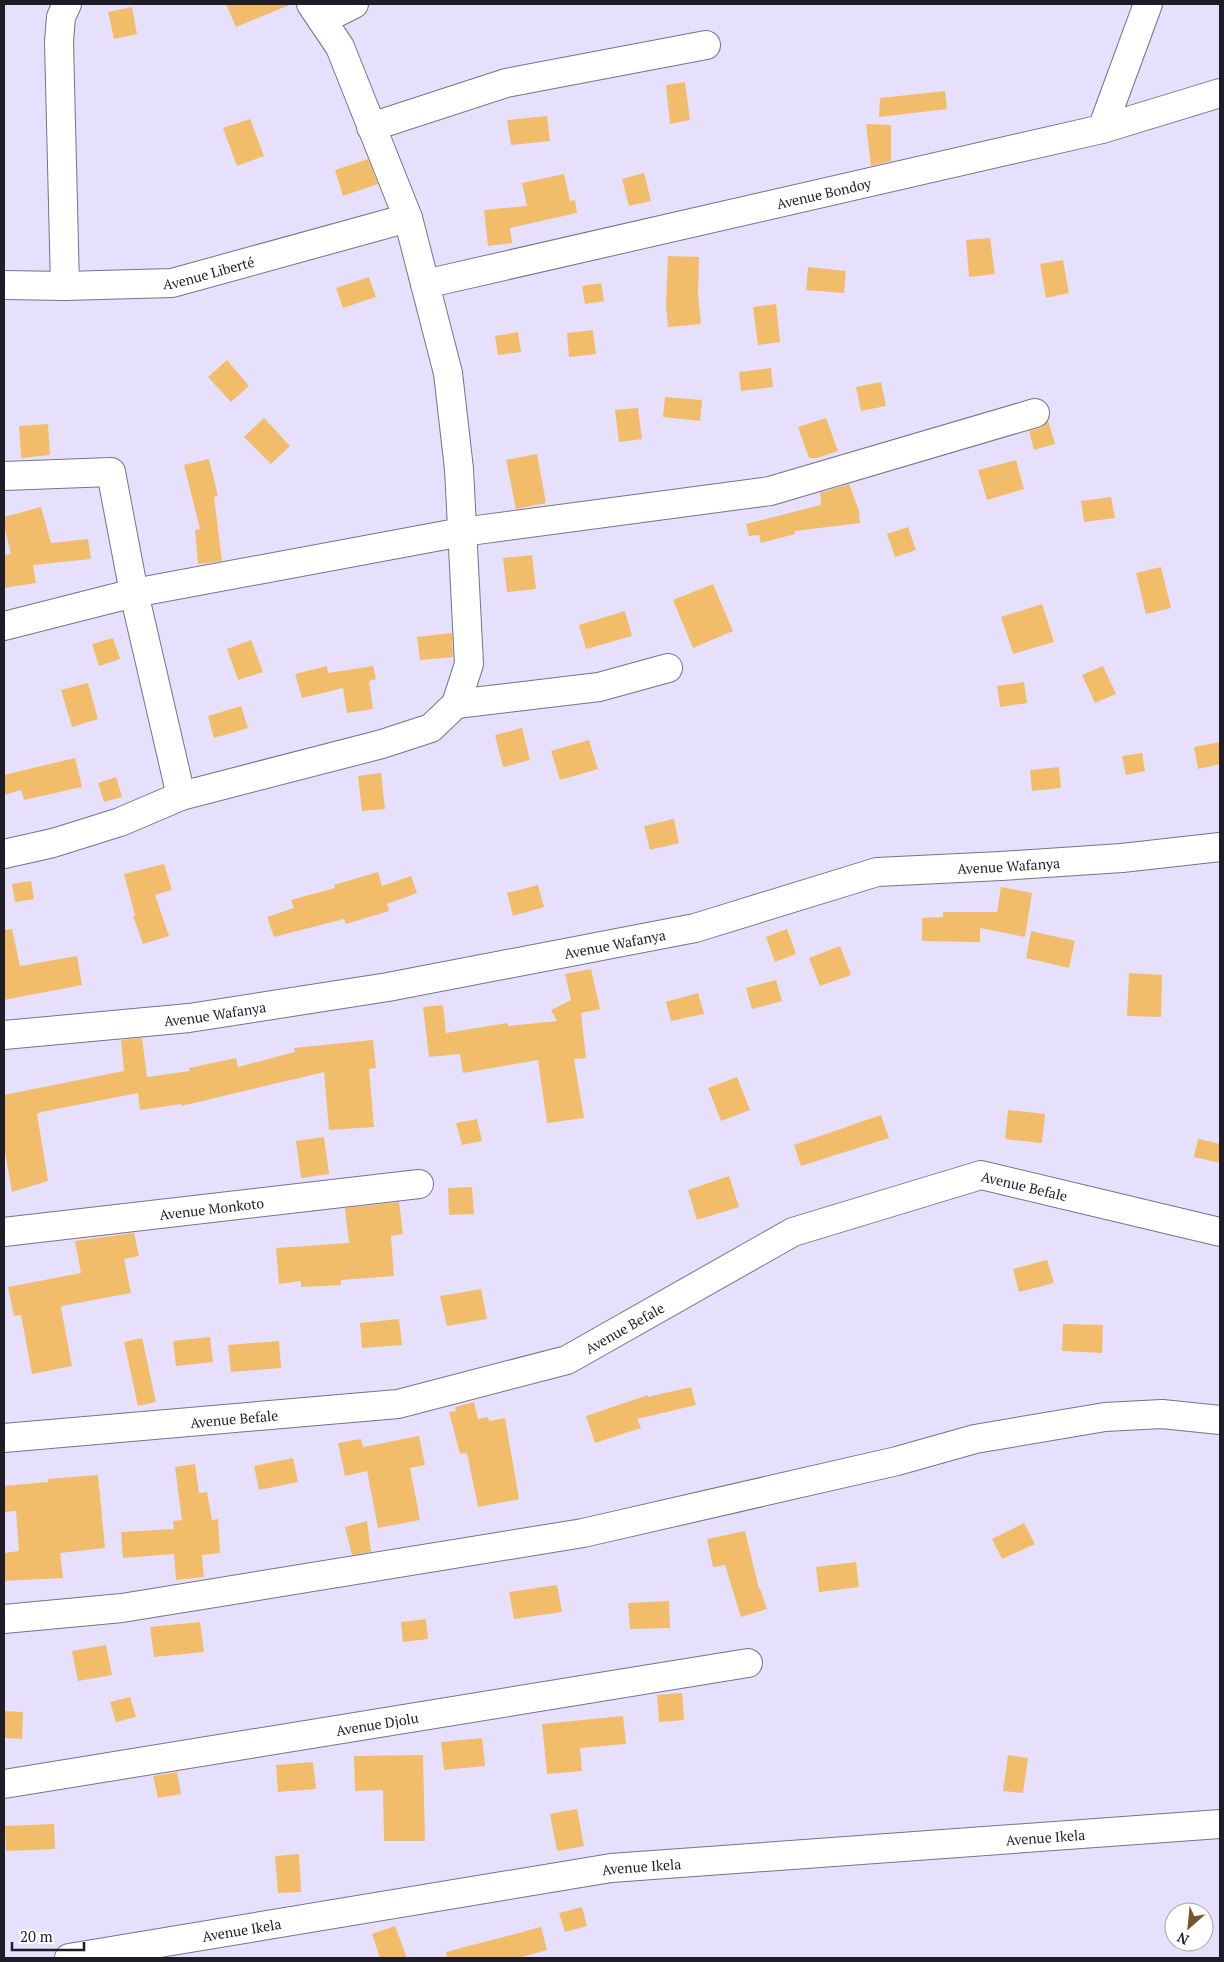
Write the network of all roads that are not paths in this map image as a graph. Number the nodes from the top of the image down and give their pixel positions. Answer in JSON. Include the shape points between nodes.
{"nodes":[{"id":1,"x":67,"y":4,"type":"edge"},
{"id":2,"x":354,"y":4,"type":"edge"},
{"id":3,"x":1148,"y":4,"type":"edge"},
{"id":4,"x":316,"y":12,"type":"edge"},
{"id":5,"x":706,"y":44,"type":"dead end"},
{"id":6,"x":1220,"y":93,"type":"edge"},
{"id":7,"x":372,"y":127,"type":"junction"},
{"id":8,"x":1102,"y":129,"type":"junction"},
{"id":9,"x":408,"y":218,"type":"junction"},
{"id":10,"x":424,"y":284,"type":"junction"},
{"id":11,"x":4,"y":285,"type":"edge"},
{"id":12,"x":65,"y":286,"type":"junction"},
{"id":13,"x":1034,"y":414,"type":"dead end"},
{"id":14,"x":4,"y":476,"type":"edge"},
{"id":15,"x":462,"y":532,"type":"junction"},
{"id":16,"x":134,"y":593,"type":"junction"},
{"id":17,"x":4,"y":626,"type":"edge"},
{"id":18,"x":668,"y":668,"type":"dead end"},
{"id":19,"x":456,"y":704,"type":"junction"},
{"id":20,"x":180,"y":796,"type":"junction"},
{"id":21,"x":1220,"y":847,"type":"edge"},
{"id":22,"x":4,"y":854,"type":"edge"},
{"id":23,"x":4,"y":1035,"type":"edge"},
{"id":24,"x":419,"y":1184,"type":"dead end"},
{"id":25,"x":4,"y":1232,"type":"edge"},
{"id":26,"x":1220,"y":1232,"type":"edge"},
{"id":27,"x":1220,"y":1420,"type":"edge"},
{"id":28,"x":4,"y":1438,"type":"edge"},
{"id":29,"x":4,"y":1619,"type":"edge"},
{"id":30,"x":748,"y":1663,"type":"dead end"},
{"id":31,"x":4,"y":1784,"type":"edge"},
{"id":32,"x":1220,"y":1824,"type":"edge"},
{"id":33,"x":69,"y":1958,"type":"edge"}],
"edges":[{"from":1,"to":12,"type":"street","via":[[61,17],[59,42]]},
{"from":2,"to":4,"type":"street"},
{"from":3,"to":8,"type":"street"},
{"from":4,"to":7,"type":"street","via":[[340,47]]},
{"from":5,"to":7,"type":"street","via":[[506,83]]},
{"from":6,"to":8,"type":"street","name":"Avenue Bondoy"},
{"from":7,"to":9,"type":"street"},
{"from":8,"to":10,"type":"street","name":"Avenue Bondoy"},
{"from":9,"to":10,"type":"street"},
{"from":9,"to":12,"type":"street","name":"Avenue Liberté","via":[[172,283]]},
{"from":10,"to":15,"type":"street","via":[[448,373],[459,469]]},
{"from":11,"to":12,"type":"street","name":"Avenue Liberté"},
{"from":13,"to":15,"type":"street","via":[[770,490]]},
{"from":14,"to":16,"type":"street","via":[[111,472]]},
{"from":15,"to":16,"type":"street"},
{"from":15,"to":19,"type":"street","via":[[469,664]]},
{"from":16,"to":17,"type":"street"},
{"from":16,"to":20,"type":"street"},
{"from":18,"to":19,"type":"street","via":[[599,687]]},
{"from":19,"to":20,"type":"street","via":[[431,728],[382,744]]},
{"from":20,"to":22,"type":"street","via":[[120,822]]},
{"from":21,"to":23,"type":"street","name":"Avenue Wafanya","via":[[1103,859],[877,872],[695,928],[388,987],[189,1018]]},
{"from":24,"to":25,"type":"street","name":"Avenue Monkoto"},
{"from":26,"to":28,"type":"street","name":"Avenue Befale","via":[[981,1175],[793,1232],[567,1360],[398,1404]]},
{"from":27,"to":29,"type":"street","via":[[1162,1414],[1105,1418],[975,1439],[897,1461],[583,1533],[122,1608]]},
{"from":30,"to":31,"type":"street","name":"Avenue Djolu"},
{"from":32,"to":33,"type":"street","name":"Avenue Ikela","via":[[611,1868]]}]}
